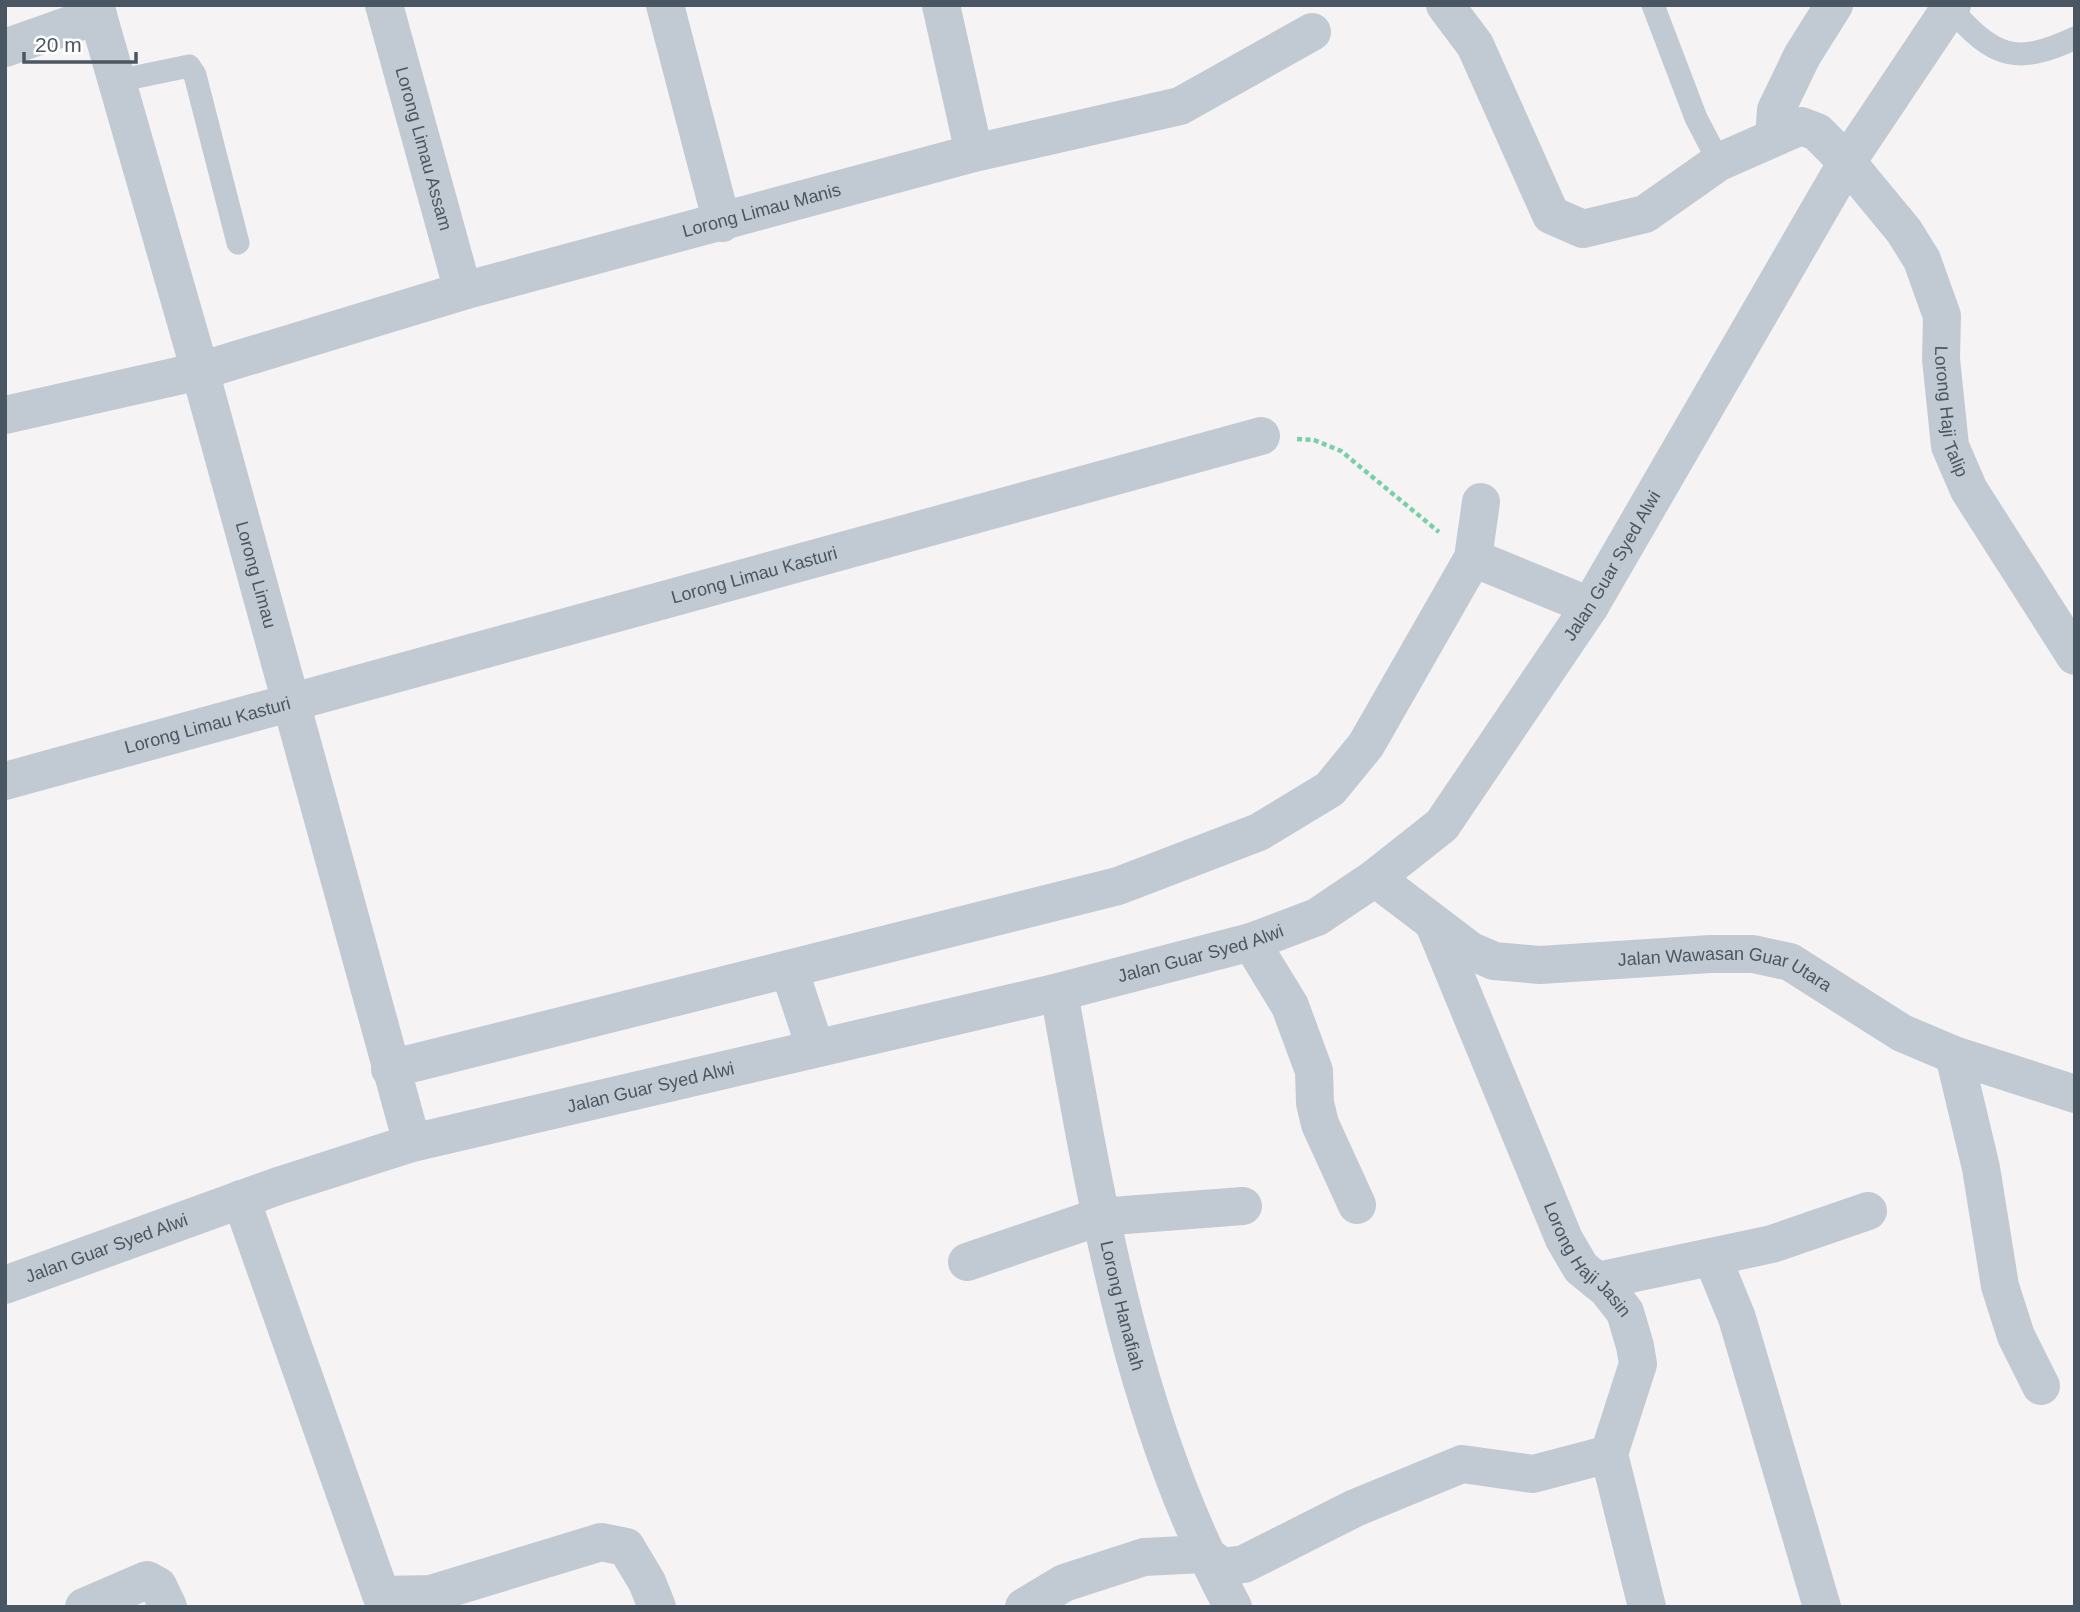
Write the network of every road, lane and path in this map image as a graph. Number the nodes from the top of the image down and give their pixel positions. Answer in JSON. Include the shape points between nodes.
{"nodes":[{"id":1,"x":384,"y":5,"type":"edge"},
{"id":2,"x":665,"y":5,"type":"edge"},
{"id":3,"x":941,"y":5,"type":"edge"},
{"id":4,"x":1444,"y":5,"type":"edge"},
{"id":5,"x":1653,"y":5,"type":"edge"},
{"id":6,"x":1834,"y":5,"type":"edge"},
{"id":7,"x":1950,"y":6,"type":"edge"},
{"id":8,"x":97,"y":10,"type":"edge"},
{"id":9,"x":1311,"y":32,"type":"dead end"},
{"id":10,"x":2075,"y":38,"type":"edge"},
{"id":11,"x":5,"y":48,"type":"edge"},
{"id":12,"x":117,"y":81,"type":"junction"},
{"id":13,"x":1774,"y":137,"type":"junction"},
{"id":14,"x":974,"y":153,"type":"junction"},
{"id":15,"x":1719,"y":162,"type":"junction"},
{"id":16,"x":1847,"y":162,"type":"junction"},
{"id":17,"x":722,"y":223,"type":"junction"},
{"id":18,"x":239,"y":243,"type":"dead end"},
{"id":19,"x":463,"y":291,"type":"junction"},
{"id":20,"x":200,"y":370,"type":"junction"},
{"id":21,"x":5,"y":415,"type":"edge"},
{"id":22,"x":1261,"y":436,"type":"joint"},
{"id":23,"x":1481,"y":502,"type":"dead end"},
{"id":24,"x":1473,"y":558,"type":"junction"},
{"id":25,"x":1590,"y":606,"type":"junction"},
{"id":26,"x":2075,"y":656,"type":"edge"},
{"id":27,"x":289,"y":706,"type":"junction"},
{"id":28,"x":5,"y":781,"type":"edge"},
{"id":29,"x":1376,"y":878,"type":"junction"},
{"id":30,"x":1434,"y":924,"type":"junction"},
{"id":31,"x":1251,"y":942,"type":"junction"},
{"id":32,"x":789,"y":968,"type":"junction"},
{"id":33,"x":1059,"y":992,"type":"junction"},
{"id":34,"x":815,"y":1047,"type":"junction"},
{"id":35,"x":1954,"y":1055,"type":"junction"},
{"id":36,"x":390,"y":1069,"type":"junction"},
{"id":37,"x":2075,"y":1094,"type":"edge"},
{"id":38,"x":412,"y":1143,"type":"junction"},
{"id":39,"x":241,"y":1199,"type":"junction"},
{"id":40,"x":1357,"y":1205,"type":"dead end"},
{"id":41,"x":1243,"y":1206,"type":"dead end"},
{"id":42,"x":1868,"y":1211,"type":"dead end"},
{"id":43,"x":1099,"y":1217,"type":"junction"},
{"id":44,"x":1712,"y":1257,"type":"junction"},
{"id":45,"x":967,"y":1262,"type":"dead end"},
{"id":46,"x":1597,"y":1281,"type":"junction"},
{"id":47,"x":5,"y":1285,"type":"edge"},
{"id":48,"x":2041,"y":1386,"type":"dead end"},
{"id":49,"x":1609,"y":1454,"type":"junction"},
{"id":50,"x":1204,"y":1554,"type":"junction"},
{"id":51,"x":374,"y":1601,"type":"edge"},
{"id":52,"x":84,"y":1607,"type":"edge"},
{"id":53,"x":168,"y":1607,"type":"edge"},
{"id":54,"x":657,"y":1607,"type":"edge"},
{"id":55,"x":1024,"y":1607,"type":"edge"},
{"id":56,"x":1233,"y":1607,"type":"edge"},
{"id":57,"x":1647,"y":1607,"type":"edge"},
{"id":58,"x":1822,"y":1607,"type":"edge"}],
"edges":[{"from":1,"to":19,"type":"street","name":"Lorong Limau Assam"},
{"from":2,"to":17,"type":"street"},
{"from":3,"to":14,"type":"street"},
{"from":4,"to":15,"type":"street","name":"Lorong Haji Talip","via":[[1475,46],[1551,215],[1583,229],[1645,214]]},
{"from":5,"to":15,"type":"lane","via":[[1696,118]]},
{"from":6,"to":13,"type":"street","via":[[1776,110]]},
{"from":7,"to":10,"type":"lane","via":[[1973,34],[2003,54],[2042,54]]},
{"from":7,"to":16,"type":"street","name":"Jalan Guar Syed Alwi"},
{"from":8,"to":11,"type":"street"},
{"from":8,"to":12,"type":"street","name":"Lorong Limau"},
{"from":9,"to":14,"type":"street","name":"Lorong Limau Manis","via":[[1180,106]]},
{"from":12,"to":18,"type":"lane","via":[[189,66]]},
{"from":12,"to":20,"type":"street","name":"Lorong Limau"},
{"from":13,"to":15,"type":"street","name":"Lorong Haji Talip"},
{"from":13,"to":16,"type":"street","name":"Lorong Haji Talip","via":[[1801,127],[1817,132]]},
{"from":14,"to":17,"type":"street","name":"Lorong Limau Manis"},
{"from":16,"to":25,"type":"street","name":"Jalan Guar Syed Alwi"},
{"from":16,"to":26,"type":"street","name":"Lorong Haji Talip","via":[[1922,260],[1942,316],[1941,359],[1950,446],[1969,490]]},
{"from":17,"to":19,"type":"street","name":"Lorong Limau Manis"},
{"from":19,"to":20,"type":"street","name":"Lorong Limau Manis"},
{"from":20,"to":21,"type":"street","name":"Lorong Limau Manis"},
{"from":20,"to":27,"type":"street","name":"Lorong Limau"},
{"from":22,"to":24,"type":"path","via":[[1314,440],[1340,451]]},
{"from":22,"to":27,"type":"street","name":"Lorong Limau Kasturi"},
{"from":23,"to":24,"type":"street"},
{"from":24,"to":25,"type":"street"},
{"from":24,"to":32,"type":"street","via":[[1366,745],[1330,789],[1259,832],[1118,886]]},
{"from":25,"to":29,"type":"street","name":"Jalan Guar Syed Alwi","via":[[1441,825]]},
{"from":27,"to":28,"type":"street","name":"Lorong Limau Kasturi"},
{"from":27,"to":36,"type":"street","name":"Lorong Limau"},
{"from":29,"to":30,"type":"street","name":"Jalan Wawasan Guar Utara"},
{"from":29,"to":31,"type":"street","name":"Jalan Guar Syed Alwi","via":[[1317,917]]},
{"from":30,"to":35,"type":"street","name":"Jalan Wawasan Guar Utara","via":[[1471,951],[1494,961],[1540,965],[1753,954],[1790,962],[1902,1033]]},
{"from":30,"to":46,"type":"street","name":"Lorong Haji Jasin","via":[[1564,1239],[1581,1268]]},
{"from":31,"to":33,"type":"street","name":"Jalan Guar Syed Alwi"},
{"from":31,"to":40,"type":"street","via":[[1290,1006],[1314,1071],[1320,1124]]},
{"from":32,"to":34,"type":"street"},
{"from":32,"to":36,"type":"street"},
{"from":33,"to":34,"type":"street","name":"Jalan Guar Syed Alwi"},
{"from":33,"to":43,"type":"street","name":"Lorong Hanafiah"},
{"from":34,"to":38,"type":"street","name":"Jalan Guar Syed Alwi"},
{"from":35,"to":37,"type":"street","name":"Jalan Wawasan Guar Utara"},
{"from":35,"to":48,"type":"street","via":[[1981,1168],[2000,1286]]},
{"from":36,"to":38,"type":"street","name":"Lorong Limau"},
{"from":38,"to":39,"type":"street","name":"Jalan Guar Syed Alwi"},
{"from":39,"to":47,"type":"street","name":"Jalan Guar Syed Alwi"},
{"from":39,"to":51,"type":"street"},
{"from":41,"to":43,"type":"street"},
{"from":42,"to":44,"type":"street","via":[[1772,1244]]},
{"from":43,"to":45,"type":"street"},
{"from":43,"to":50,"type":"street","name":"Lorong Hanafiah","via":[[1146,1392]]},
{"from":44,"to":46,"type":"street"},
{"from":44,"to":58,"type":"street","via":[[1737,1318]]},
{"from":46,"to":49,"type":"street","name":"Lorong Haji Jasin","via":[[1625,1312],[1638,1364]]},
{"from":49,"to":50,"type":"street","via":[[1533,1474],[1461,1464],[1355,1508],[1244,1564],[1223,1567]]},
{"from":49,"to":57,"type":"street"},
{"from":50,"to":55,"type":"street","via":[[1144,1557],[1064,1583]]},
{"from":50,"to":56,"type":"street","name":"Lorong Hanafiah"},
{"from":51,"to":54,"type":"street","via":[[430,1594],[601,1542],[626,1547]]},
{"from":52,"to":53,"type":"street","via":[[147,1580],[158,1586]]}]}
